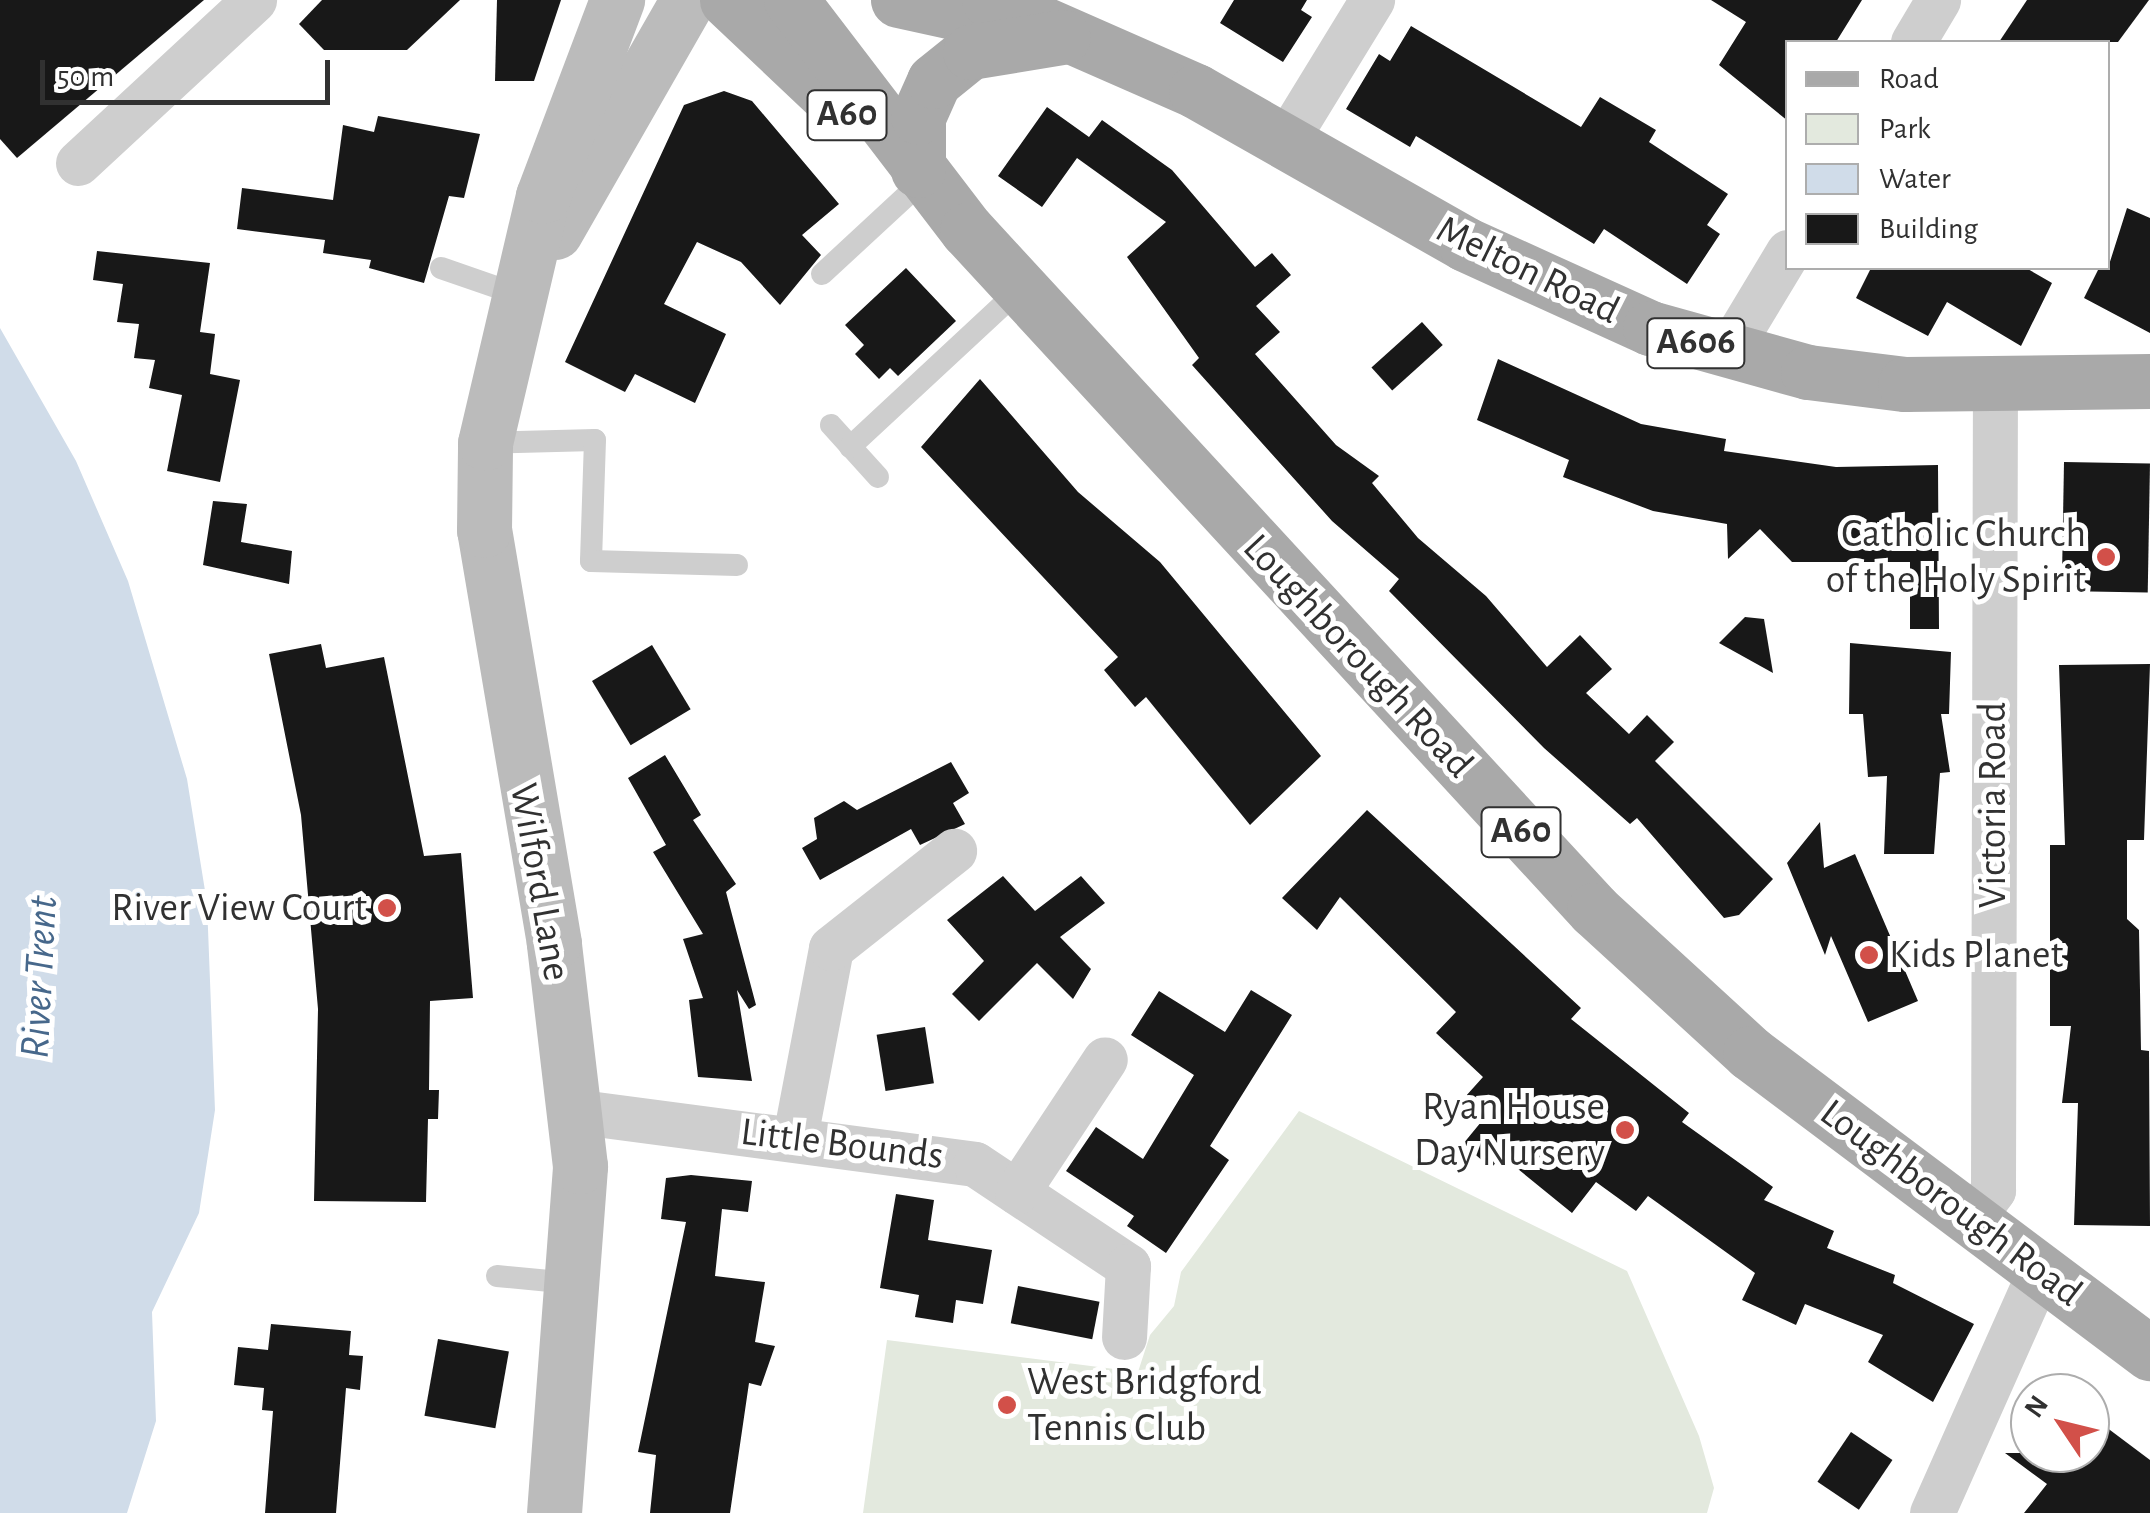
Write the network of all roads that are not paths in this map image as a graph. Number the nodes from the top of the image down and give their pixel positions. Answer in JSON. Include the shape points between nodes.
{"nodes":[{"id":1,"x":254,"y":0,"type":"edge"},
{"id":2,"x":618,"y":0,"type":"edge"},
{"id":3,"x":688,"y":0,"type":"edge"},
{"id":4,"x":726,"y":0,"type":"edge"},
{"id":5,"x":791,"y":0,"type":"edge"},
{"id":6,"x":898,"y":0,"type":"edge"},
{"id":7,"x":989,"y":0,"type":"edge"},
{"id":8,"x":1372,"y":0,"type":"edge"},
{"id":9,"x":1938,"y":0,"type":"edge"},
{"id":10,"x":1063,"y":36,"type":"junction"},
{"id":11,"x":1914,"y":40,"type":"edge"},
{"id":12,"x":1288,"y":137,"type":"junction"},
{"id":13,"x":78,"y":163,"type":"dead end"},
{"id":14,"x":918,"y":178,"type":"junction"},
{"id":15,"x":1785,"y":257,"type":"edge"},
{"id":16,"x":441,"y":268,"type":"dead end"},
{"id":17,"x":822,"y":274,"type":"dead end"},
{"id":18,"x":528,"y":277,"type":"junction"},
{"id":19,"x":1021,"y":288,"type":"junction"},
{"id":20,"x":1727,"y":353,"type":"junction"},
{"id":21,"x":2150,"y":381,"type":"edge"},
{"id":22,"x":1995,"y":386,"type":"junction"},
{"id":23,"x":832,"y":426,"type":"dead end"},
{"id":24,"x":486,"y":442,"type":"junction"},
{"id":25,"x":850,"y":447,"type":"junction"},
{"id":26,"x":878,"y":477,"type":"dead end"},
{"id":27,"x":738,"y":565,"type":"dead end"},
{"id":28,"x":954,"y":850,"type":"dead end"},
{"id":29,"x":1106,"y":1059,"type":"dead end"},
{"id":30,"x":573,"y":1111,"type":"junction"},
{"id":31,"x":795,"y":1137,"type":"junction"},
{"id":32,"x":1017,"y":1192,"type":"junction"},
{"id":33,"x":1972,"y":1218,"type":"junction"},
{"id":34,"x":2040,"y":1270,"type":"junction"},
{"id":35,"x":497,"y":1276,"type":"dead end"},
{"id":36,"x":575,"y":1284,"type":"junction"},
{"id":37,"x":1124,"y":1337,"type":"dead end"},
{"id":38,"x":2150,"y":1353,"type":"edge"},
{"id":39,"x":554,"y":1513,"type":"edge"},
{"id":40,"x":1932,"y":1513,"type":"edge"}],
"edges":[{"from":1,"to":13,"type":"street"},
{"from":2,"to":18,"type":"main road","name":"Wilford Lane","via":[[543,196]]},
{"from":3,"to":18,"type":"main road","name":"Wilford Lane","via":[[576,205]]},
{"from":4,"to":14,"type":"main road","name":"Loughborough Road","number":"A60"},
{"from":5,"to":14,"type":"main road","name":"Loughborough Road","number":"A60"},
{"from":6,"to":10,"type":"main road","name":"Melton Road","number":"A606"},
{"from":7,"to":10,"type":"main road","name":"Melton Road","number":"A606"},
{"from":8,"to":12,"type":"street"},
{"from":9,"to":11,"type":"street"},
{"from":10,"to":12,"type":"main road","name":"Melton Road","number":"A606"},
{"from":10,"to":14,"type":"main road","number":"A60","via":[[970,52],[934,80],[918,117]]},
{"from":12,"to":20,"type":"main road","name":"Melton Road","number":"A606","via":[[1465,244]]},
{"from":14,"to":17,"type":"lane"},
{"from":14,"to":19,"type":"main road","name":"Loughborough Road","number":"A60"},
{"from":15,"to":20,"type":"street"},
{"from":16,"to":18,"type":"lane"},
{"from":18,"to":24,"type":"main road","name":"Wilford Lane","via":[[489,400]]},
{"from":19,"to":25,"type":"lane"},
{"from":19,"to":33,"type":"main road","name":"Loughborough Road","number":"A60","via":[[1594,910],[1750,1053]]},
{"from":20,"to":22,"type":"main road","name":"Melton Road","number":"A606","via":[[1905,384]]},
{"from":21,"to":22,"type":"main road","name":"Melton Road","number":"A606"},
{"from":22,"to":33,"type":"street","name":"Victoria Road","via":[[1993,1190]]},
{"from":23,"to":25,"type":"lane"},
{"from":24,"to":27,"type":"lane","via":[[595,440],[591,561]]},
{"from":24,"to":30,"type":"main road","name":"Wilford Lane","via":[[484,530]]},
{"from":25,"to":26,"type":"lane"},
{"from":28,"to":31,"type":"street","via":[[831,948]]},
{"from":29,"to":32,"type":"street"},
{"from":30,"to":31,"type":"street","name":"Little Bounds"},
{"from":30,"to":36,"type":"main road","name":"Wilford Lane"},
{"from":31,"to":32,"type":"street","name":"Little Bounds","via":[[950,1156]]},
{"from":32,"to":37,"type":"street","name":"Little Bounds","via":[[1128,1266]]},
{"from":33,"to":34,"type":"main road","name":"Loughborough Road","number":"A60"},
{"from":34,"to":38,"type":"main road","name":"Loughborough Road","number":"A60"},
{"from":34,"to":40,"type":"street"},
{"from":35,"to":36,"type":"lane"},
{"from":36,"to":39,"type":"main road","name":"Wilford Lane"}]}
